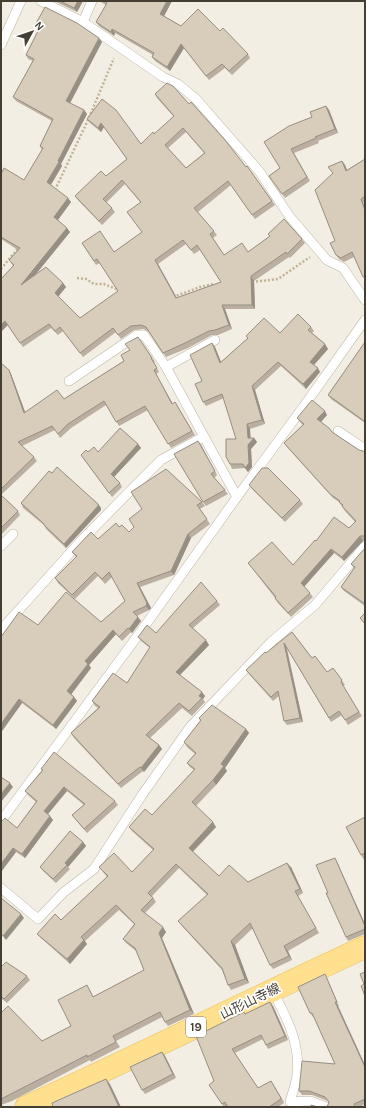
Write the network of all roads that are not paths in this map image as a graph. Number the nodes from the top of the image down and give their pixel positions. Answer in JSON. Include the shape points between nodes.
{"nodes":[{"id":1,"x":21,"y":1,"type":"edge"},
{"id":2,"x":41,"y":1,"type":"edge"},
{"id":3,"x":92,"y":1,"type":"edge"},
{"id":4,"x":83,"y":22,"type":"junction"},
{"id":5,"x":1,"y":45,"type":"edge"},
{"id":6,"x":365,"y":300,"type":"edge"},
{"id":7,"x":365,"y":320,"type":"edge"},
{"id":8,"x":215,"y":340,"type":"dead end"},
{"id":9,"x":166,"y":367,"type":"junction"},
{"id":10,"x":69,"y":381,"type":"dead end"},
{"id":11,"x":338,"y":431,"type":"dead end"},
{"id":12,"x":203,"y":437,"type":"junction"},
{"id":13,"x":365,"y":449,"type":"edge"},
{"id":14,"x":237,"y":497,"type":"junction"},
{"id":15,"x":13,"y":534,"type":"dead end"},
{"id":16,"x":1,"y":546,"type":"edge"},
{"id":17,"x":365,"y":546,"type":"edge"},
{"id":18,"x":1,"y":630,"type":"edge"},
{"id":19,"x":1,"y":821,"type":"edge"},
{"id":20,"x":1,"y":888,"type":"edge"},
{"id":21,"x":365,"y":947,"type":"edge"},
{"id":22,"x":272,"y":990,"type":"junction"},
{"id":23,"x":26,"y":1107,"type":"edge"},
{"id":24,"x":326,"y":1107,"type":"edge"}],
"edges":[{"from":1,"to":5,"type":"lane"},
{"from":2,"to":4,"type":"lane"},
{"from":3,"to":4,"type":"lane"},
{"from":4,"to":6,"type":"lane","via":[[163,77],[178,84],[196,99],[259,170],[290,217],[327,260],[342,268]]},
{"from":7,"to":14,"type":"lane"},
{"from":8,"to":9,"type":"lane"},
{"from":9,"to":10,"type":"lane","via":[[144,335],[137,335]]},
{"from":9,"to":12,"type":"lane"},
{"from":11,"to":13,"type":"lane"},
{"from":12,"to":14,"type":"lane"},
{"from":12,"to":18,"type":"lane","via":[[162,460],[78,544]]},
{"from":14,"to":19,"type":"lane"},
{"from":15,"to":16,"type":"lane"},
{"from":17,"to":20,"type":"lane","via":[[315,605],[271,642],[190,727],[94,869],[64,892],[38,919]]},
{"from":21,"to":22,"type":"main road","name":"山形山寺線","number":"19"},
{"from":22,"to":23,"type":"main road","name":"山形山寺線","number":"19"},
{"from":22,"to":24,"type":"lane","via":[[286,1015],[297,1048],[297,1075],[290,1102],[310,1101]]}]}
